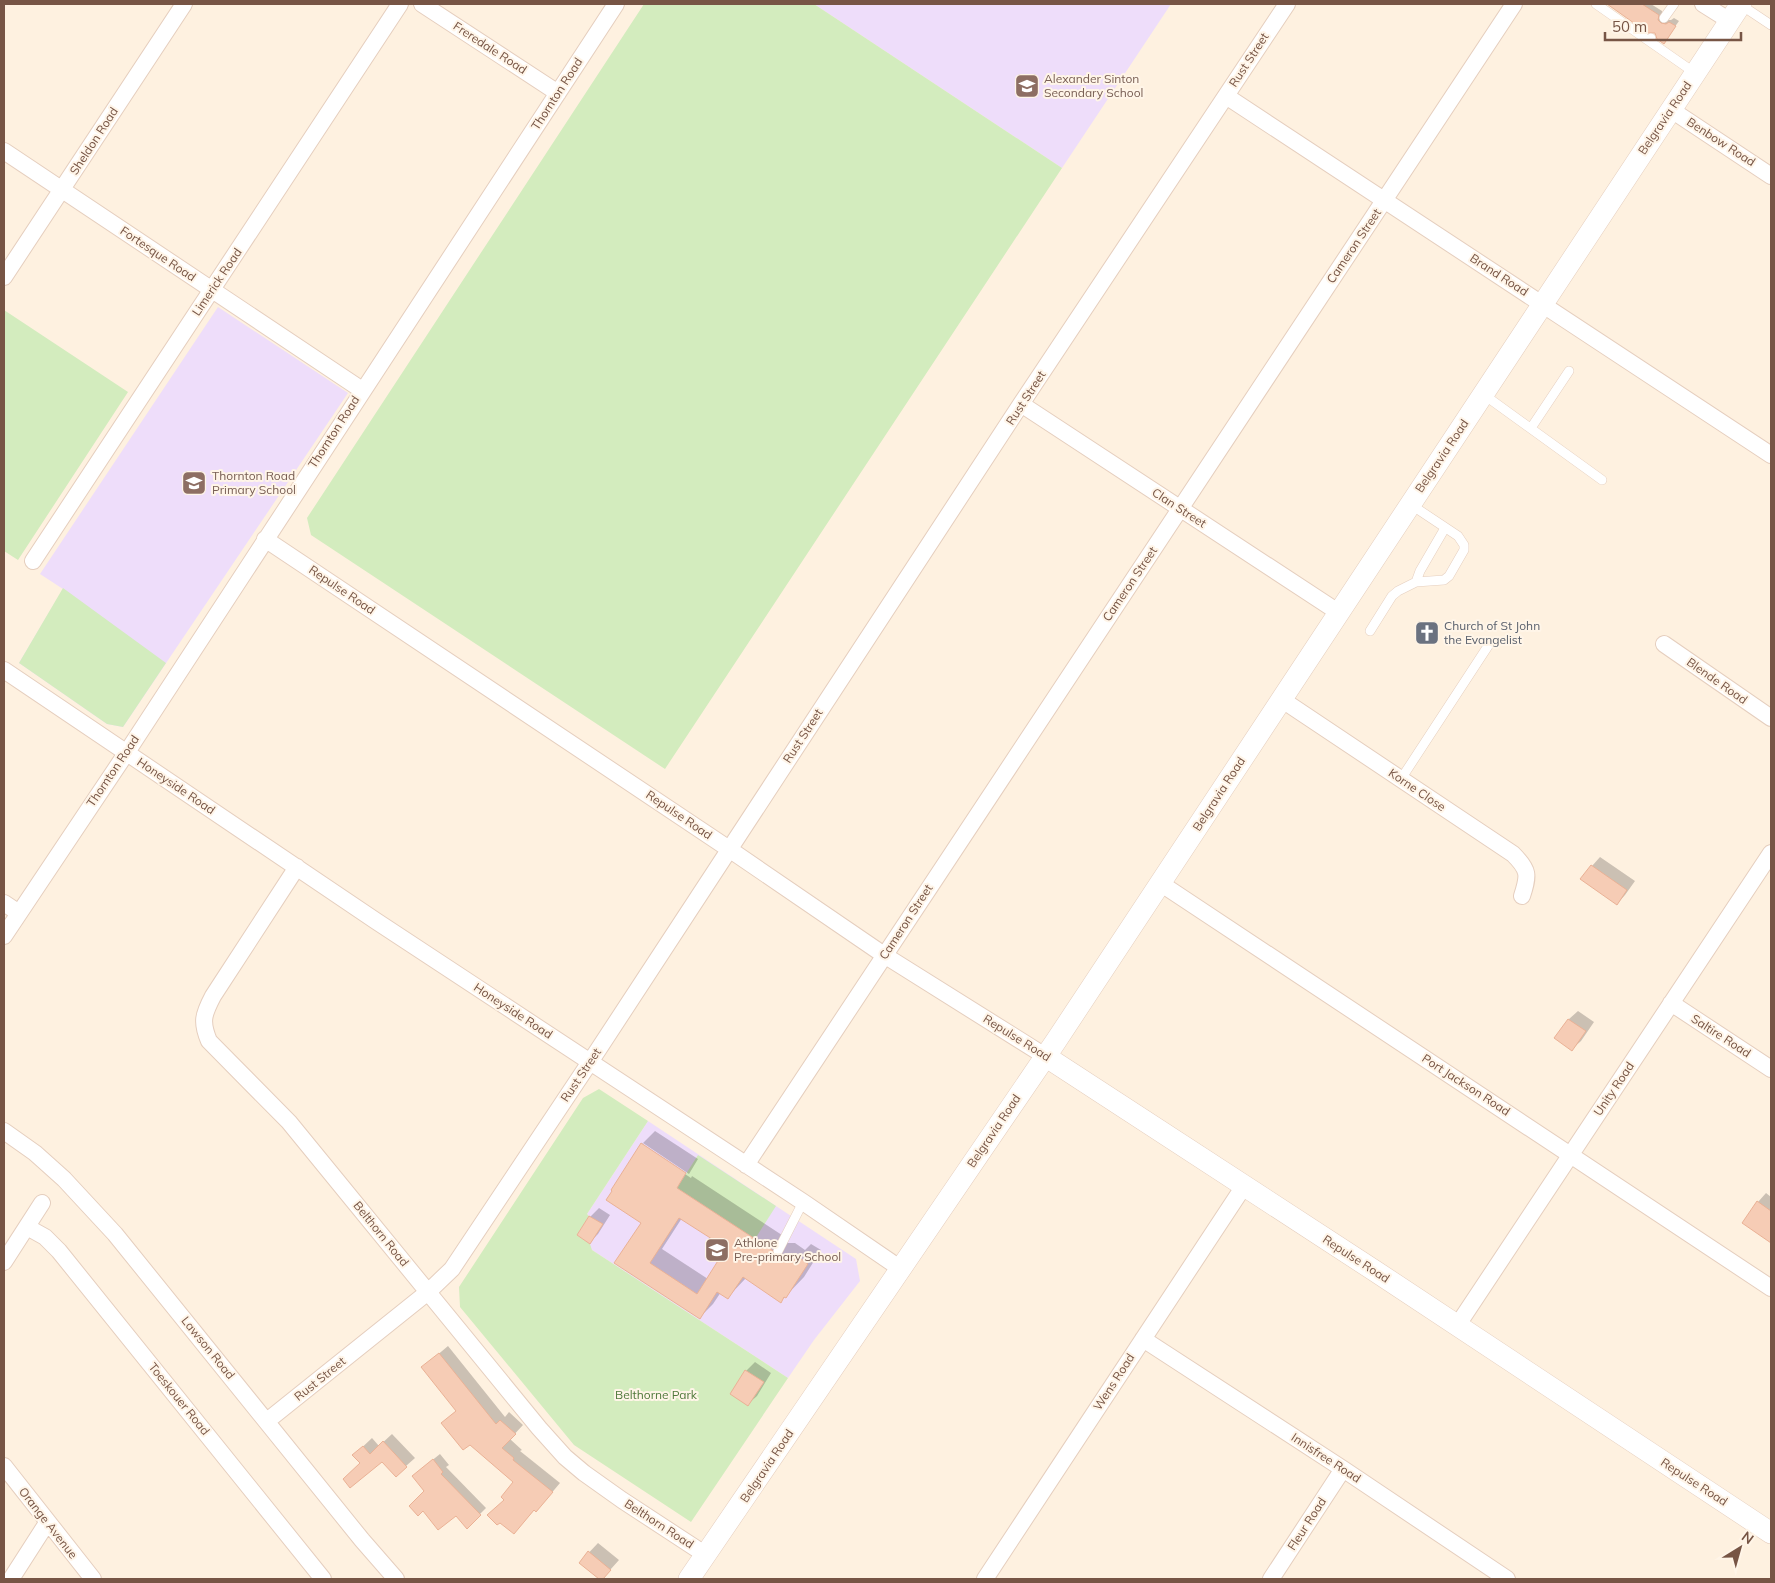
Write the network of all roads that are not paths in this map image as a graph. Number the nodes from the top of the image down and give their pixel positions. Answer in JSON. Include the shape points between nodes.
{"nodes":[{"id":1,"x":184,"y":4,"type":"edge"},
{"id":2,"x":400,"y":4,"type":"edge"},
{"id":3,"x":422,"y":4,"type":"edge"},
{"id":4,"x":616,"y":4,"type":"edge"},
{"id":5,"x":1286,"y":4,"type":"edge"},
{"id":6,"x":1514,"y":4,"type":"edge"},
{"id":7,"x":1596,"y":4,"type":"edge"},
{"id":8,"x":1674,"y":4,"type":"edge"},
{"id":9,"x":1703,"y":4,"type":"edge"},
{"id":10,"x":1737,"y":10,"type":"edge"},
{"id":11,"x":1664,"y":18,"type":"dead end"},
{"id":12,"x":1771,"y":25,"type":"edge"},
{"id":13,"x":1695,"y":73,"type":"junction"},
{"id":14,"x":558,"y":93,"type":"junction"},
{"id":15,"x":1226,"y":96,"type":"junction"},
{"id":16,"x":1670,"y":109,"type":"junction"},
{"id":17,"x":4,"y":151,"type":"edge"},
{"id":18,"x":1771,"y":176,"type":"edge"},
{"id":19,"x":62,"y":190,"type":"junction"},
{"id":20,"x":1384,"y":201,"type":"junction"},
{"id":21,"x":4,"y":277,"type":"edge"},
{"id":22,"x":212,"y":289,"type":"junction"},
{"id":23,"x":1542,"y":304,"type":"junction"},
{"id":24,"x":1569,"y":371,"type":"dead end"},
{"id":25,"x":362,"y":390,"type":"junction"},
{"id":26,"x":1483,"y":394,"type":"junction"},
{"id":27,"x":1021,"y":404,"type":"junction"},
{"id":28,"x":1531,"y":428,"type":"junction"},
{"id":29,"x":1771,"y":456,"type":"edge"},
{"id":30,"x":1602,"y":480,"type":"dead end"},
{"id":31,"x":1410,"y":504,"type":"junction"},
{"id":32,"x":1180,"y":509,"type":"junction"},
{"id":33,"x":1445,"y":528,"type":"junction"},
{"id":34,"x":265,"y":539,"type":"junction"},
{"id":35,"x":34,"y":561,"type":"dead end"},
{"id":36,"x":1416,"y":582,"type":"junction"},
{"id":37,"x":1338,"y":612,"type":"junction"},
{"id":38,"x":1370,"y":631,"type":"dead end"},
{"id":39,"x":1664,"y":644,"type":"dead end"},
{"id":40,"x":1488,"y":646,"type":"dead end"},
{"id":41,"x":4,"y":670,"type":"edge"},
{"id":42,"x":1281,"y":699,"type":"junction"},
{"id":43,"x":1771,"y":718,"type":"edge"},
{"id":44,"x":126,"y":752,"type":"junction"},
{"id":45,"x":1400,"y":778,"type":"junction"},
{"id":46,"x":729,"y":849,"type":"junction"},
{"id":47,"x":1771,"y":853,"type":"edge"},
{"id":48,"x":297,"y":867,"type":"junction"},
{"id":49,"x":1160,"y":883,"type":"junction"},
{"id":50,"x":1522,"y":896,"type":"dead end"},
{"id":51,"x":4,"y":903,"type":"edge"},
{"id":52,"x":19,"y":913,"type":"junction"},
{"id":53,"x":4,"y":936,"type":"edge"},
{"id":54,"x":884,"y":955,"type":"junction"},
{"id":55,"x":1671,"y":1003,"type":"junction"},
{"id":56,"x":1045,"y":1056,"type":"junction"},
{"id":57,"x":590,"y":1061,"type":"junction"},
{"id":58,"x":1771,"y":1069,"type":"edge"},
{"id":59,"x":4,"y":1131,"type":"edge"},
{"id":60,"x":1571,"y":1154,"type":"junction"},
{"id":61,"x":746,"y":1165,"type":"junction"},
{"id":62,"x":1244,"y":1186,"type":"junction"},
{"id":63,"x":803,"y":1202,"type":"junction"},
{"id":64,"x":42,"y":1203,"type":"dead end"},
{"id":65,"x":27,"y":1227,"type":"junction"},
{"id":66,"x":778,"y":1251,"type":"dead end"},
{"id":67,"x":4,"y":1262,"type":"edge"},
{"id":68,"x":901,"y":1269,"type":"junction"},
{"id":69,"x":1771,"y":1288,"type":"edge"},
{"id":70,"x":428,"y":1292,"type":"junction"},
{"id":71,"x":1457,"y":1326,"type":"junction"},
{"id":72,"x":1143,"y":1339,"type":"junction"},
{"id":73,"x":267,"y":1421,"type":"junction"},
{"id":74,"x":4,"y":1466,"type":"edge"},
{"id":75,"x":1343,"y":1469,"type":"junction"},
{"id":76,"x":47,"y":1523,"type":"junction"},
{"id":77,"x":1771,"y":1534,"type":"edge"},
{"id":78,"x":706,"y":1555,"type":"junction"},
{"id":79,"x":11,"y":1579,"type":"edge"},
{"id":80,"x":93,"y":1579,"type":"edge"},
{"id":81,"x":323,"y":1579,"type":"edge"},
{"id":82,"x":396,"y":1579,"type":"edge"},
{"id":83,"x":689,"y":1579,"type":"edge"},
{"id":84,"x":985,"y":1579,"type":"edge"},
{"id":85,"x":1271,"y":1579,"type":"edge"},
{"id":86,"x":1507,"y":1579,"type":"edge"}],
"edges":[{"from":1,"to":19,"type":"street","name":"Sheldon Road"},
{"from":2,"to":22,"type":"street","name":"Limerick Road"},
{"from":3,"to":14,"type":"street","name":"Freredale Road"},
{"from":4,"to":14,"type":"street","name":"Thornton Road"},
{"from":5,"to":15,"type":"street","name":"Rust Street"},
{"from":6,"to":20,"type":"street","name":"Cameron Street"},
{"from":7,"to":13,"type":"lane"},
{"from":8,"to":11,"type":"lane"},
{"from":9,"to":10,"type":"street"},
{"from":10,"to":12,"type":"lane"},
{"from":10,"to":13,"type":"street","name":"Belgravia Road"},
{"from":13,"to":16,"type":"street","name":"Belgravia Road"},
{"from":14,"to":25,"type":"street","name":"Thornton Road"},
{"from":15,"to":20,"type":"street","name":"Brand Road"},
{"from":15,"to":27,"type":"street","name":"Rust Street"},
{"from":16,"to":18,"type":"street","name":"Benbow Road"},
{"from":16,"to":23,"type":"street","name":"Belgravia Road"},
{"from":17,"to":19,"type":"street","name":"Fortesque Road"},
{"from":19,"to":21,"type":"street","name":"Sheldon Road"},
{"from":19,"to":22,"type":"street","name":"Fortesque Road"},
{"from":20,"to":23,"type":"street","name":"Brand Road"},
{"from":20,"to":32,"type":"street","name":"Cameron Street"},
{"from":22,"to":25,"type":"street","name":"Fortesque Road"},
{"from":22,"to":35,"type":"street","name":"Limerick Road"},
{"from":23,"to":26,"type":"street","name":"Belgravia Road"},
{"from":23,"to":29,"type":"street","name":"Brand Road"},
{"from":24,"to":28,"type":"lane"},
{"from":25,"to":34,"type":"street","name":"Thornton Road"},
{"from":26,"to":28,"type":"lane"},
{"from":26,"to":31,"type":"street","name":"Belgravia Road"},
{"from":27,"to":32,"type":"street","name":"Clan Street"},
{"from":27,"to":46,"type":"street","name":"Rust Street"},
{"from":28,"to":30,"type":"lane"},
{"from":31,"to":33,"type":"lane"},
{"from":31,"to":37,"type":"street","name":"Belgravia Road"},
{"from":32,"to":37,"type":"street","name":"Clan Street"},
{"from":32,"to":54,"type":"street","name":"Cameron Street"},
{"from":33,"to":36,"type":"lane"},
{"from":33,"to":36,"type":"lane","via":[[1462,540],[1462,554],[1444,580]]},
{"from":34,"to":44,"type":"street","name":"Thornton Road"},
{"from":34,"to":46,"type":"street","name":"Repulse Road"},
{"from":36,"to":38,"type":"lane","via":[[1392,596]]},
{"from":37,"to":42,"type":"street","name":"Belgravia Road"},
{"from":39,"to":43,"type":"street","name":"Blende Road"},
{"from":40,"to":45,"type":"lane"},
{"from":41,"to":44,"type":"street","name":"Honeyside Road"},
{"from":42,"to":45,"type":"street","name":"Korne Close"},
{"from":42,"to":49,"type":"street","name":"Belgravia Road"},
{"from":44,"to":48,"type":"street","name":"Honeyside Road"},
{"from":44,"to":52,"type":"street","name":"Thornton Road"},
{"from":45,"to":50,"type":"street","name":"Korne Close","via":[[1523,863],[1527,880]]},
{"from":46,"to":54,"type":"street","name":"Repulse Road"},
{"from":46,"to":57,"type":"street","name":"Rust Street"},
{"from":47,"to":55,"type":"street","name":"Unity Road"},
{"from":48,"to":57,"type":"street","name":"Honeyside Road"},
{"from":48,"to":70,"type":"street","name":"Belthorn Road","via":[[213,996],[205,1012],[203,1027],[209,1041],[290,1122]]},
{"from":49,"to":56,"type":"street","name":"Belgravia Road"},
{"from":49,"to":60,"type":"street","name":"Port Jackson Road"},
{"from":51,"to":52,"type":"street"},
{"from":52,"to":53,"type":"street","name":"Thornton Road"},
{"from":54,"to":56,"type":"street","name":"Repulse Road"},
{"from":54,"to":61,"type":"street","name":"Cameron Street"},
{"from":55,"to":58,"type":"street","name":"Saltire Road"},
{"from":55,"to":60,"type":"street","name":"Unity Road"},
{"from":56,"to":62,"type":"street","name":"Repulse Road"},
{"from":56,"to":68,"type":"street","name":"Belgravia Road"},
{"from":57,"to":61,"type":"street","name":"Honeyside Road"},
{"from":57,"to":70,"type":"street","name":"Rust Street","via":[[457,1262]]},
{"from":59,"to":73,"type":"street","name":"Lawson Road","via":[[64,1179],[91,1207]]},
{"from":60,"to":69,"type":"street","name":"Port Jackson Road"},
{"from":60,"to":71,"type":"street","name":"Unity Road"},
{"from":61,"to":63,"type":"street","name":"Honeyside Road"},
{"from":62,"to":71,"type":"street","name":"Repulse Road"},
{"from":62,"to":72,"type":"street","name":"Wens Road"},
{"from":63,"to":66,"type":"lane"},
{"from":63,"to":68,"type":"street","name":"Honeyside Road"},
{"from":64,"to":65,"type":"street"},
{"from":65,"to":67,"type":"street"},
{"from":65,"to":81,"type":"street","name":"Toeskouer Road","via":[[59,1250]]},
{"from":68,"to":78,"type":"street","name":"Belgravia Road"},
{"from":70,"to":73,"type":"street","name":"Rust Street"},
{"from":70,"to":78,"type":"street","name":"Belthorn Road","via":[[565,1457],[622,1500]]},
{"from":71,"to":77,"type":"street","name":"Repulse Road"},
{"from":72,"to":75,"type":"street","name":"Innisfree Road"},
{"from":72,"to":84,"type":"street","name":"Wens Road"},
{"from":73,"to":82,"type":"street","name":"Lawson Road"},
{"from":74,"to":76,"type":"street","name":"Orange Avenue"},
{"from":75,"to":85,"type":"street","name":"Fleur Road"},
{"from":75,"to":86,"type":"street","name":"Innisfree Road"},
{"from":76,"to":79,"type":"street"},
{"from":76,"to":80,"type":"street","name":"Orange Avenue"},
{"from":78,"to":83,"type":"street","name":"Belgravia Road"}]}
